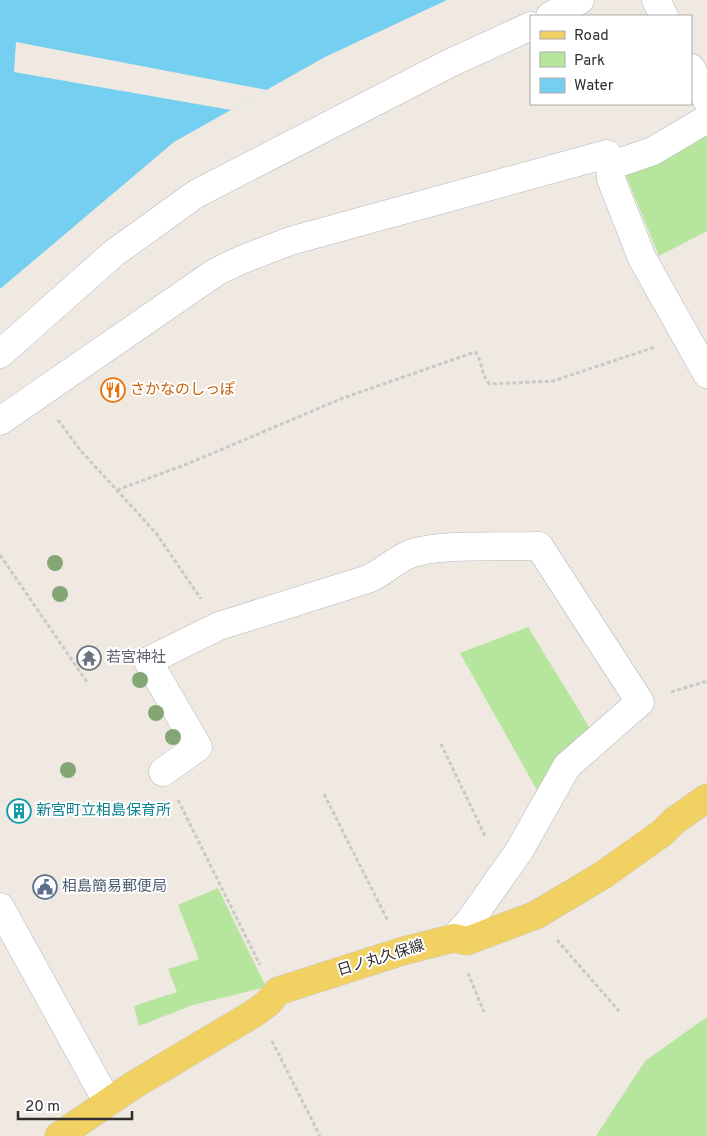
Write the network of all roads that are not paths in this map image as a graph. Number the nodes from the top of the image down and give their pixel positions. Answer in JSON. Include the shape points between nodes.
{"nodes":[{"id":1,"x":580,"y":0,"type":"edge"},
{"id":2,"x":656,"y":0,"type":"edge"},
{"id":3,"x":552,"y":15,"type":"edge"},
{"id":4,"x":664,"y":15,"type":"edge"},
{"id":5,"x":530,"y":26,"type":"edge"},
{"id":6,"x":692,"y":70,"type":"edge"},
{"id":7,"x":707,"y":100,"type":"edge"},
{"id":8,"x":707,"y":119,"type":"edge"},
{"id":9,"x":610,"y":166,"type":"junction"},
{"id":10,"x":0,"y":354,"type":"edge"},
{"id":11,"x":707,"y":374,"type":"edge"},
{"id":12,"x":0,"y":421,"type":"edge"},
{"id":13,"x":163,"y":772,"type":"road end"},
{"id":14,"x":707,"y":798,"type":"edge"},
{"id":15,"x":0,"y":907,"type":"edge"},
{"id":16,"x":454,"y":938,"type":"junction"},
{"id":17,"x":108,"y":1102,"type":"junction"},
{"id":18,"x":59,"y":1136,"type":"edge"}],
"edges":[{"from":1,"to":3,"type":"street"},
{"from":2,"to":4,"type":"street"},
{"from":5,"to":10,"type":"street","via":[[448,64],[196,194],[114,252]]},
{"from":6,"to":7,"type":"street"},
{"from":8,"to":9,"type":"street","via":[[653,151]]},
{"from":9,"to":11,"type":"street","via":[[611,179],[642,258]]},
{"from":9,"to":12,"type":"street","via":[[607,154],[290,241],[241,260],[198,284]]},
{"from":13,"to":16,"type":"street","via":[[198,747],[148,661],[219,626],[368,579],[407,555],[429,550],[539,546],[640,702],[567,766],[519,851]]},
{"from":14,"to":16,"type":"main road","name":"日ノ丸久保線","via":[[603,875],[536,915],[467,941]]},
{"from":15,"to":17,"type":"street"},
{"from":16,"to":17,"type":"main road","name":"日ノ丸久保線","via":[[403,950],[278,991],[266,1003]]},
{"from":17,"to":18,"type":"main road","name":"日ノ丸久保線"}]}
